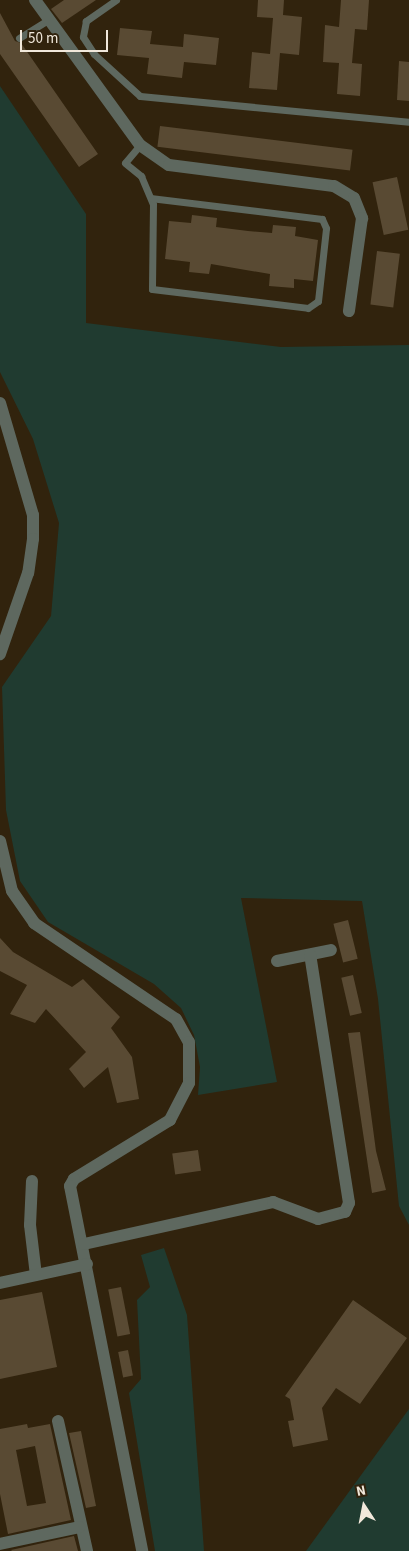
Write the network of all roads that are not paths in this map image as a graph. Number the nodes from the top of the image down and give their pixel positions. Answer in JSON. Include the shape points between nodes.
{"nodes":[{"id":1,"x":35,"y":0,"type":"edge"},
{"id":2,"x":116,"y":0,"type":"edge"},
{"id":3,"x":49,"y":19,"type":"junction"},
{"id":4,"x":20,"y":38,"type":"dead end"},
{"id":5,"x":409,"y":122,"type":"edge"},
{"id":6,"x":140,"y":145,"type":"junction"},
{"id":7,"x":152,"y":198,"type":"junction"},
{"id":8,"x":349,"y":311,"type":"dead end"},
{"id":9,"x":0,"y":403,"type":"edge"},
{"id":10,"x":0,"y":654,"type":"edge"},
{"id":11,"x":1,"y":846,"type":"edge"},
{"id":12,"x":331,"y":950,"type":"dead end"},
{"id":13,"x":310,"y":955,"type":"junction"},
{"id":14,"x":277,"y":961,"type":"dead end"},
{"id":15,"x":32,"y":1181,"type":"dead end"},
{"id":16,"x":84,"y":1244,"type":"junction"},
{"id":17,"x":87,"y":1264,"type":"junction"},
{"id":18,"x":36,"y":1275,"type":"junction"},
{"id":19,"x":0,"y":1283,"type":"edge"},
{"id":20,"x":58,"y":1421,"type":"dead end"},
{"id":21,"x":79,"y":1527,"type":"junction"},
{"id":22,"x":0,"y":1544,"type":"edge"},
{"id":23,"x":2,"y":1551,"type":"edge"},
{"id":24,"x":87,"y":1551,"type":"edge"},
{"id":25,"x":142,"y":1551,"type":"edge"}],
"edges":[{"from":1,"to":3,"type":"street"},
{"from":2,"to":5,"type":"lane","via":[[86,21],[83,36],[94,54],[140,96]]},
{"from":3,"to":4,"type":"lane"},
{"from":3,"to":6,"type":"street"},
{"from":6,"to":7,"type":"lane","via":[[125,163],[141,176]]},
{"from":6,"to":8,"type":"street","via":[[169,165],[346,191],[362,218]]},
{"from":7,"to":7,"type":"lane","via":[[155,218],[150,282],[158,293],[308,308],[318,301],[326,228],[322,220]]},
{"from":9,"to":10,"type":"street","via":[[33,515],[33,539],[28,573]]},
{"from":11,"to":16,"type":"street","via":[[12,891],[34,923],[176,1019],[189,1042],[189,1083],[170,1120],[74,1179],[72,1197]]},
{"from":12,"to":13,"type":"street"},
{"from":13,"to":14,"type":"street"},
{"from":13,"to":16,"type":"street","via":[[349,1203],[344,1212],[318,1219],[273,1202]]},
{"from":15,"to":18,"type":"street","via":[[31,1238]]},
{"from":16,"to":17,"type":"street"},
{"from":17,"to":18,"type":"street"},
{"from":17,"to":25,"type":"street"},
{"from":18,"to":19,"type":"street"},
{"from":20,"to":21,"type":"street"},
{"from":21,"to":22,"type":"street"},
{"from":21,"to":24,"type":"street"},
{"from":22,"to":23,"type":"street"}]}
